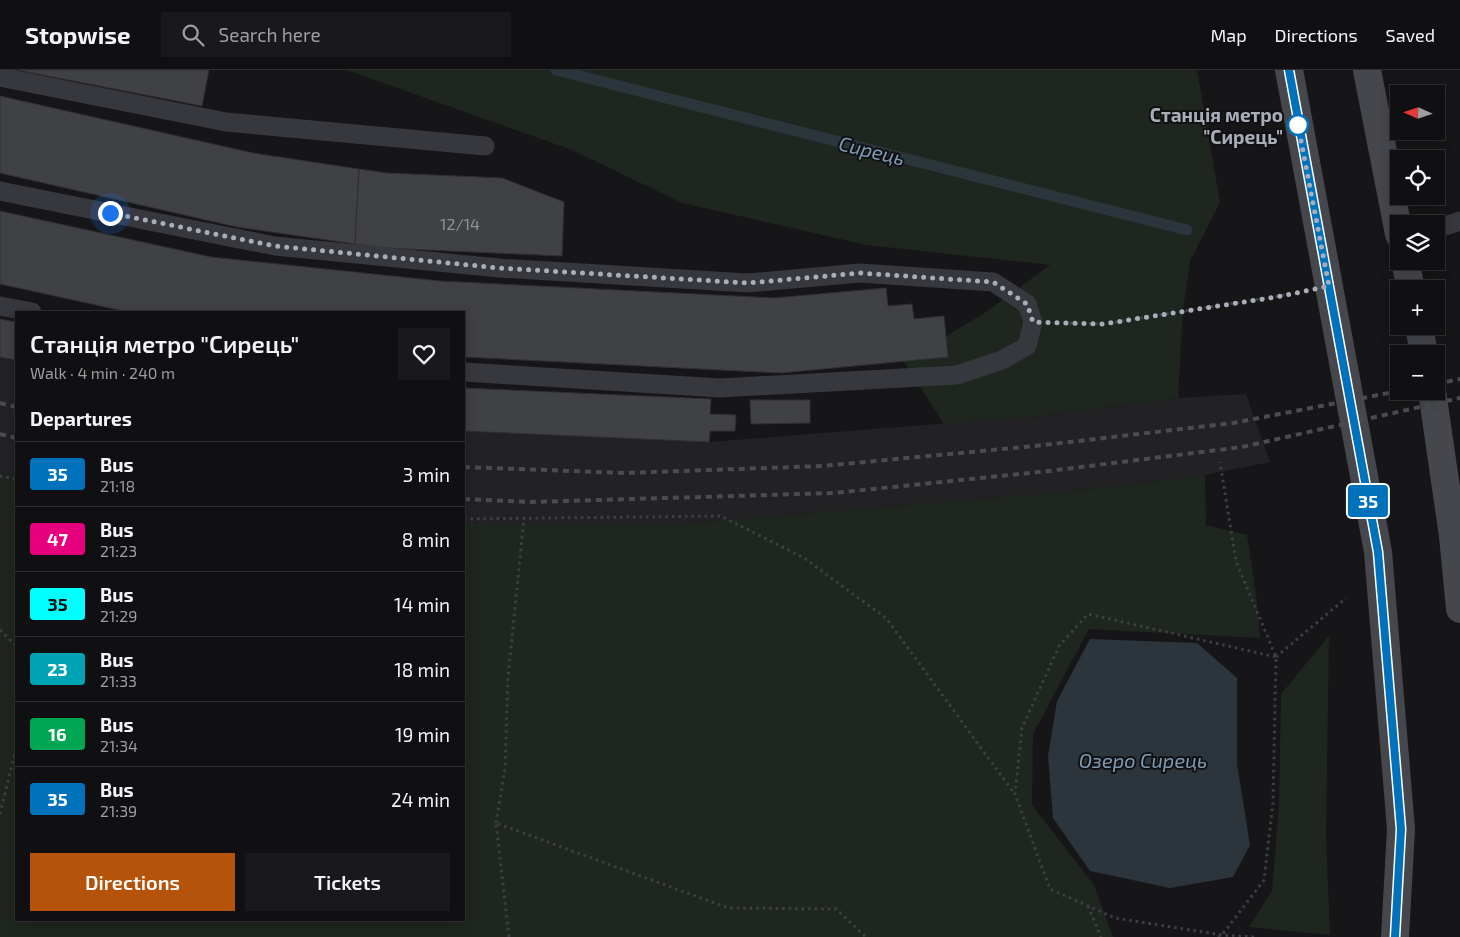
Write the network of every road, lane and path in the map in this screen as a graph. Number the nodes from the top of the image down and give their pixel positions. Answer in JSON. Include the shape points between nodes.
{"nodes":[{"id":1,"x":1289,"y":70,"type":"edge"},
{"id":2,"x":1367,"y":70,"type":"edge"},
{"id":3,"x":0,"y":77,"type":"edge"},
{"id":4,"x":485,"y":146,"type":"dead end"},
{"id":5,"x":0,"y":191,"type":"edge"},
{"id":6,"x":1395,"y":215,"type":"edge"},
{"id":7,"x":1460,"y":221,"type":"edge"},
{"id":8,"x":1445,"y":226,"type":"edge"},
{"id":9,"x":1329,"y":286,"type":"junction"},
{"id":10,"x":0,"y":306,"type":"edge"},
{"id":11,"x":27,"y":311,"type":"edge"},
{"id":12,"x":1033,"y":322,"type":"junction"},
{"id":13,"x":465,"y":372,"type":"edge"},
{"id":14,"x":1433,"y":400,"type":"edge"},
{"id":15,"x":1220,"y":462,"type":"dead end"},
{"id":16,"x":0,"y":476,"type":"edge"},
{"id":17,"x":15,"y":480,"type":"edge"},
{"id":18,"x":465,"y":518,"type":"edge"},
{"id":19,"x":524,"y":518,"type":"junction"},
{"id":20,"x":1346,"y":598,"type":"dead end"},
{"id":21,"x":1460,"y":609,"type":"edge"},
{"id":22,"x":0,"y":630,"type":"edge"},
{"id":23,"x":15,"y":645,"type":"edge"},
{"id":24,"x":1276,"y":657,"type":"junction"},
{"id":25,"x":15,"y":752,"type":"edge"},
{"id":26,"x":1015,"y":794,"type":"junction"},
{"id":27,"x":0,"y":814,"type":"edge"},
{"id":28,"x":496,"y":823,"type":"junction"},
{"id":29,"x":1088,"y":906,"type":"junction"},
{"id":30,"x":1222,"y":935,"type":"junction"},
{"id":31,"x":509,"y":937,"type":"edge"},
{"id":32,"x":866,"y":937,"type":"edge"},
{"id":33,"x":1101,"y":937,"type":"edge"},
{"id":34,"x":1218,"y":937,"type":"edge"},
{"id":35,"x":1254,"y":937,"type":"edge"},
{"id":36,"x":1395,"y":937,"type":"edge"}],
"edges":[{"from":1,"to":9,"type":"main road"},
{"from":2,"to":6,"type":"main road"},
{"from":3,"to":4,"type":"lane","via":[[226,122]]},
{"from":5,"to":12,"type":"lane","via":[[275,246],[489,267],[748,283],[860,273],[993,282],[1027,304]]},
{"from":7,"to":8,"type":"lane"},
{"from":9,"to":12,"type":"path","via":[[1103,324]]},
{"from":9,"to":36,"type":"main road","via":[[1378,552],[1401,829]]},
{"from":10,"to":11,"type":"lane"},
{"from":12,"to":13,"type":"lane","via":[[1028,346],[1002,360],[957,374],[720,388]]},
{"from":14,"to":21,"type":"main road"},
{"from":15,"to":24,"type":"path","via":[[1236,561]]},
{"from":16,"to":17,"type":"path"},
{"from":18,"to":19,"type":"path"},
{"from":19,"to":26,"type":"path","via":[[721,516],[804,558],[886,618]]},
{"from":19,"to":28,"type":"path","via":[[508,676],[506,768]]},
{"from":20,"to":24,"type":"path"},
{"from":22,"to":23,"type":"path"},
{"from":24,"to":26,"type":"path","via":[[1088,614],[1059,646],[1022,728]]},
{"from":24,"to":30,"type":"path","via":[[1273,803],[1264,880]]},
{"from":25,"to":27,"type":"path"},
{"from":26,"to":29,"type":"path","via":[[1050,888]]},
{"from":28,"to":31,"type":"path"},
{"from":28,"to":32,"type":"path","via":[[728,908],[836,909]]},
{"from":29,"to":30,"type":"path","via":[[1115,918]]},
{"from":29,"to":33,"type":"path"},
{"from":30,"to":34,"type":"path"},
{"from":30,"to":35,"type":"path"}]}
